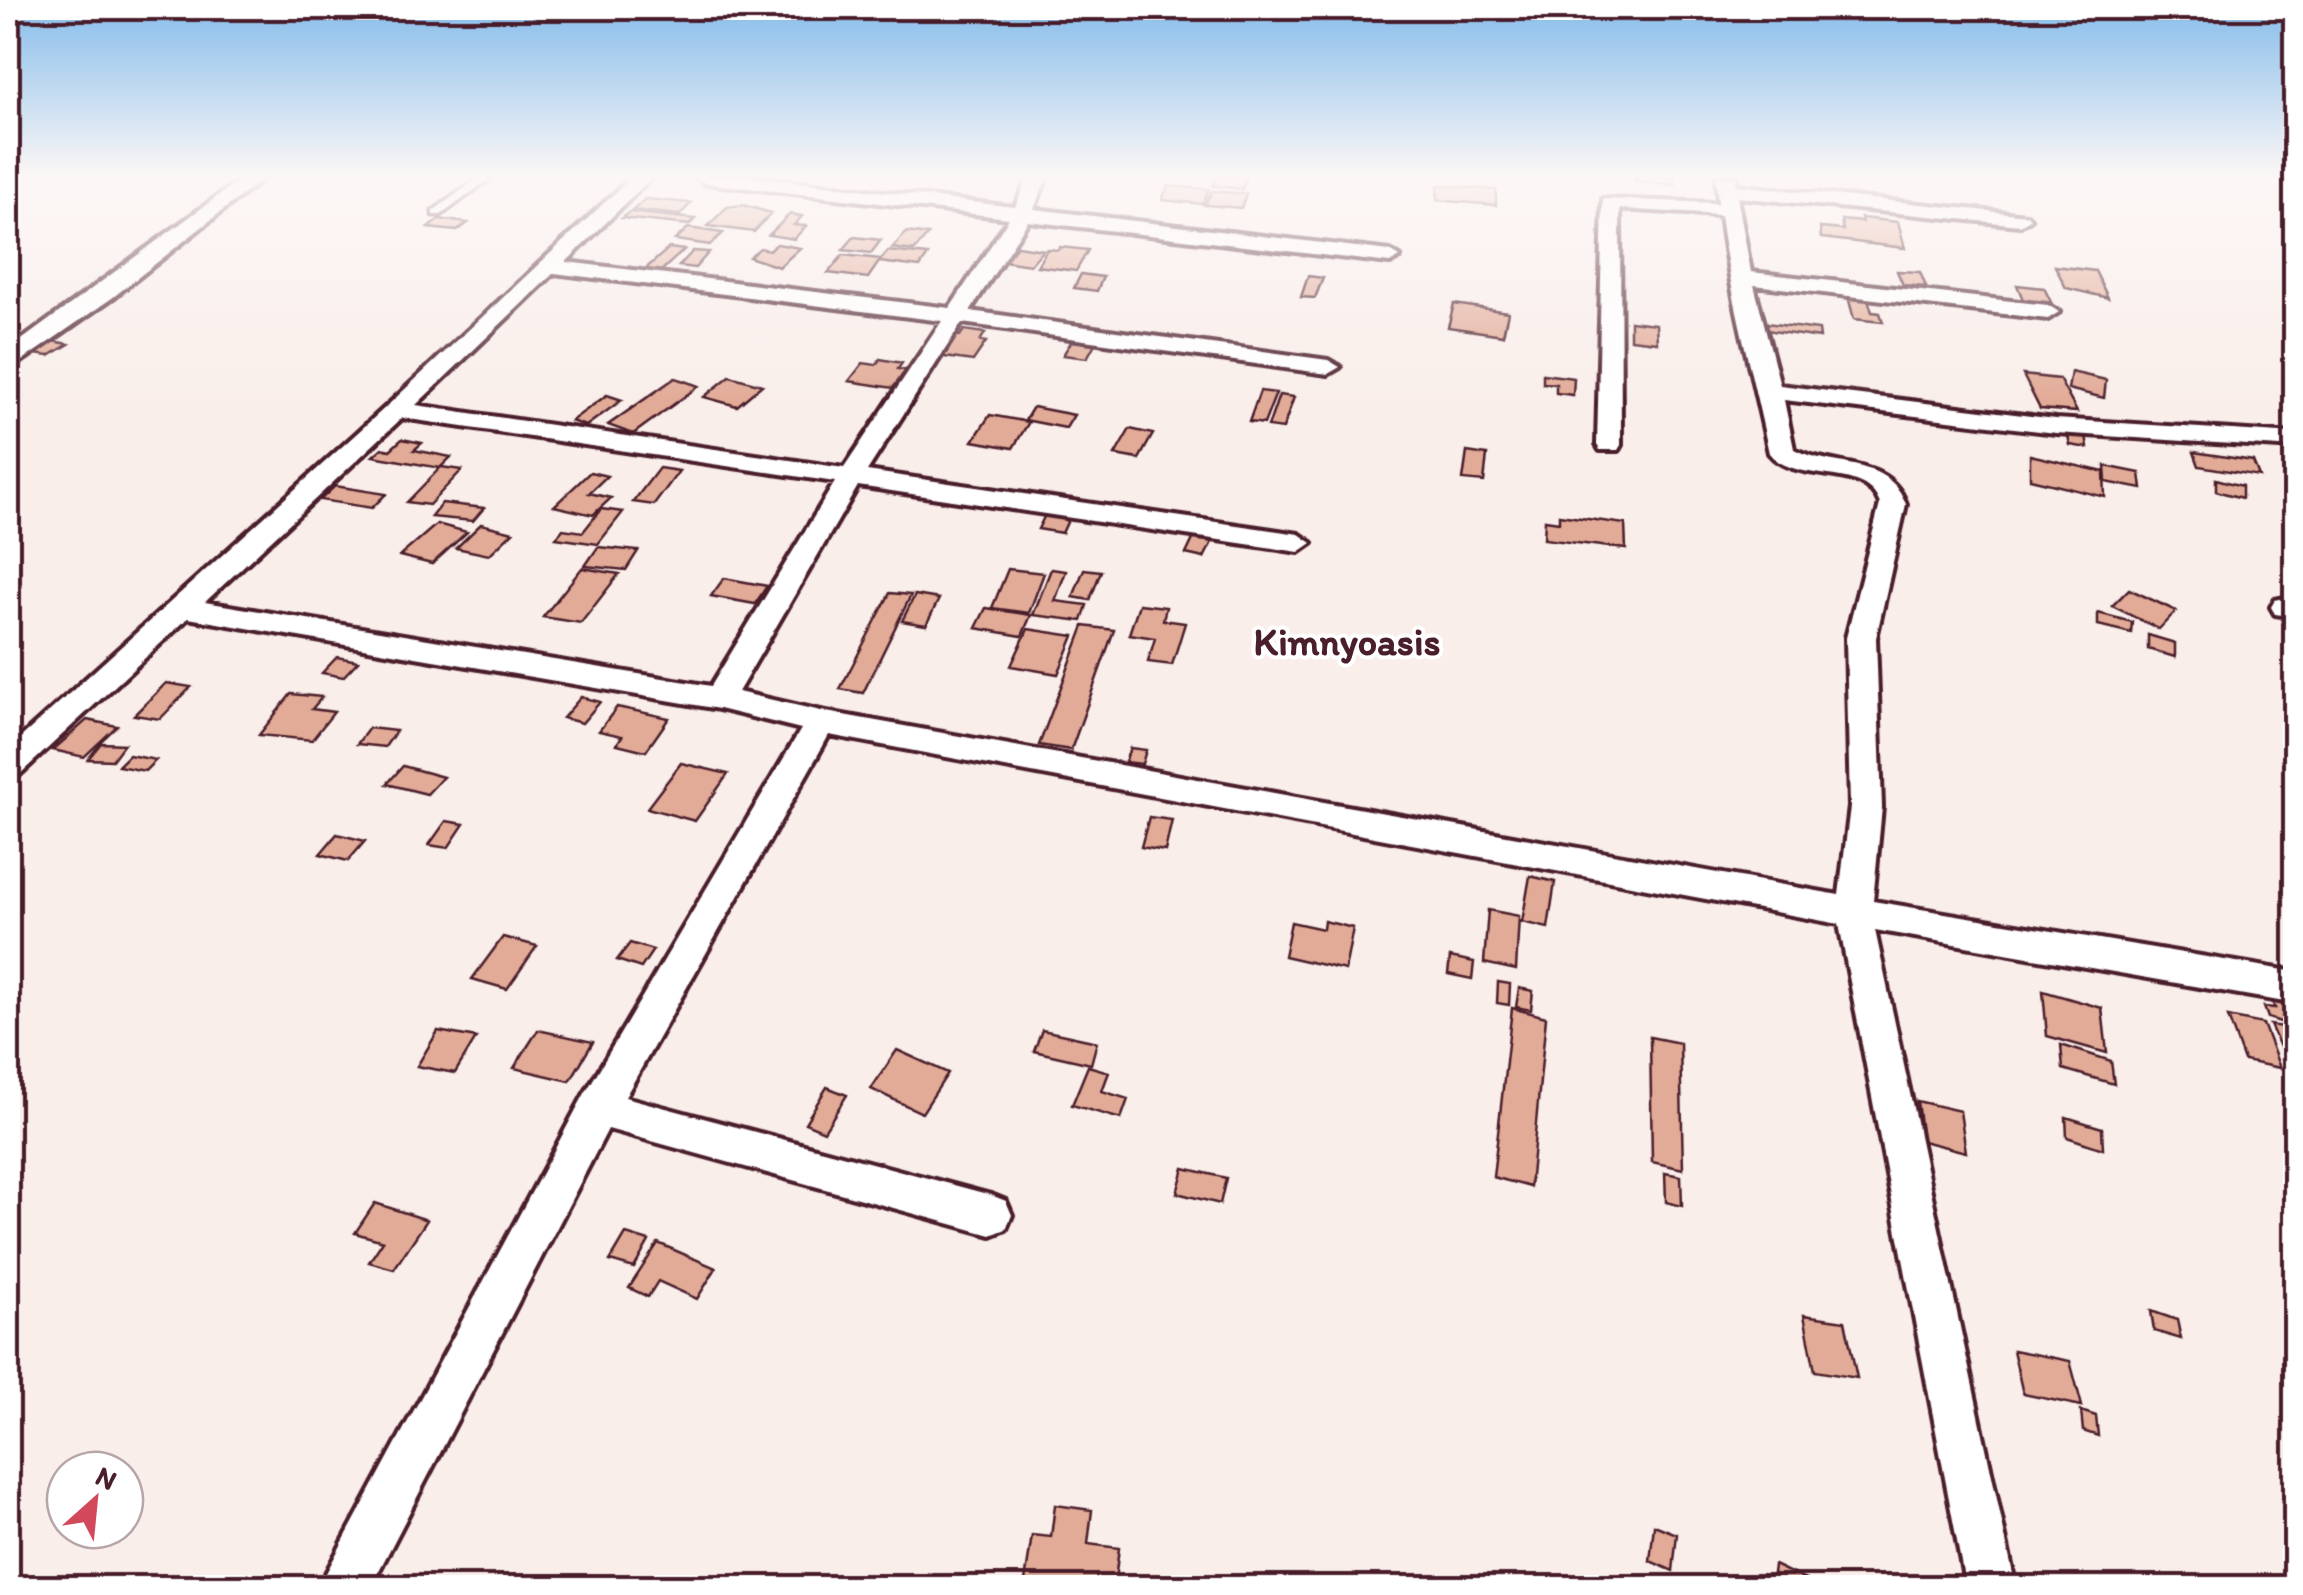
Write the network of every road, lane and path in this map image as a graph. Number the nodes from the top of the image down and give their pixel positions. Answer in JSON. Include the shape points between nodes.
{"nodes":[{"id":1,"x":158,"y":251,"type":"edge"},
{"id":2,"x":563,"y":251,"type":"edge"},
{"id":3,"x":997,"y":251,"type":"edge"},
{"id":4,"x":1342,"y":251,"type":"edge"},
{"id":5,"x":1610,"y":251,"type":"edge"},
{"id":6,"x":1734,"y":251,"type":"edge"},
{"id":7,"x":1390,"y":257,"type":"dead end"},
{"id":8,"x":549,"y":266,"type":"junction"},
{"id":9,"x":1738,"y":277,"type":"junction"},
{"id":10,"x":2048,"y":312,"type":"dead end"},
{"id":11,"x":952,"y":318,"type":"junction"},
{"id":12,"x":8,"y":360,"type":"edge"},
{"id":13,"x":1328,"y":367,"type":"dead end"},
{"id":14,"x":1770,"y":391,"type":"junction"},
{"id":15,"x":397,"y":410,"type":"junction"},
{"id":16,"x":2296,"y":441,"type":"edge"},
{"id":17,"x":1609,"y":445,"type":"dead end"},
{"id":18,"x":852,"y":476,"type":"junction"},
{"id":19,"x":1299,"y":543,"type":"dead end"},
{"id":20,"x":179,"y":607,"type":"junction"},
{"id":21,"x":719,"y":698,"type":"junction"},
{"id":22,"x":821,"y":722,"type":"junction"},
{"id":23,"x":8,"y":767,"type":"edge"},
{"id":24,"x":1854,"y":912,"type":"junction"},
{"id":25,"x":2296,"y":988,"type":"edge"},
{"id":26,"x":598,"y":1108,"type":"junction"},
{"id":27,"x":991,"y":1215,"type":"dead end"},
{"id":28,"x":343,"y":1588,"type":"edge"},
{"id":29,"x":1992,"y":1588,"type":"edge"}],
"edges":[{"from":1,"to":12,"type":"street"},
{"from":2,"to":8,"type":"street"},
{"from":3,"to":11,"type":"street"},
{"from":4,"to":7,"type":"street"},
{"from":5,"to":17,"type":"street"},
{"from":6,"to":9,"type":"street"},
{"from":8,"to":11,"type":"street"},
{"from":8,"to":15,"type":"street"},
{"from":9,"to":10,"type":"street"},
{"from":9,"to":14,"type":"street"},
{"from":11,"to":13,"type":"street"},
{"from":11,"to":18,"type":"street"},
{"from":14,"to":16,"type":"street","via":[[2056,426]]},
{"from":14,"to":24,"type":"street","via":[[1782,453],[1817,468],[1874,478],[1893,504],[1860,638],[1866,806]]},
{"from":15,"to":18,"type":"street"},
{"from":15,"to":20,"type":"street"},
{"from":18,"to":19,"type":"street"},
{"from":18,"to":21,"type":"street"},
{"from":20,"to":21,"type":"street"},
{"from":20,"to":23,"type":"street"},
{"from":21,"to":22,"type":"street"},
{"from":22,"to":24,"type":"street"},
{"from":22,"to":26,"type":"street"},
{"from":24,"to":25,"type":"street"},
{"from":24,"to":29,"type":"street"},
{"from":26,"to":27,"type":"street"},
{"from":26,"to":28,"type":"street"}]}
